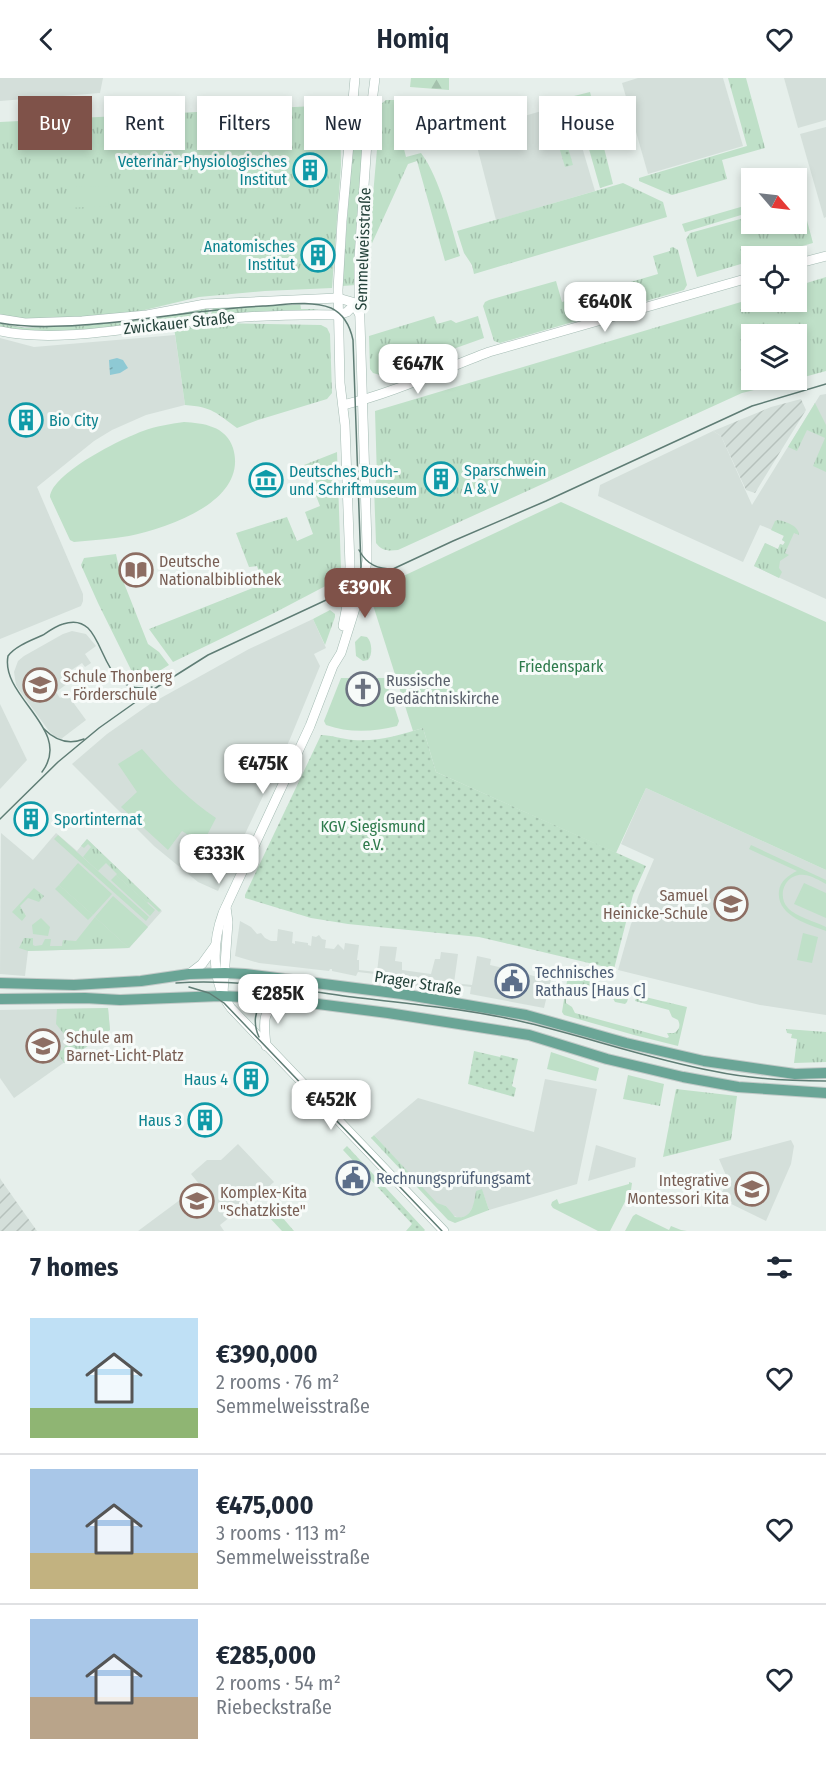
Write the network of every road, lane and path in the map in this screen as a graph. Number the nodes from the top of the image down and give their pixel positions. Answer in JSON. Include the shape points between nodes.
{"nodes":[{"id":1,"x":355,"y":78,"type":"edge"},
{"id":2,"x":375,"y":78,"type":"edge"},
{"id":3,"x":353,"y":94,"type":"junction"},
{"id":4,"x":372,"y":94,"type":"junction"},
{"id":5,"x":826,"y":256,"type":"edge"},
{"id":6,"x":807,"y":261,"type":"edge"},
{"id":7,"x":741,"y":280,"type":"edge"},
{"id":8,"x":338,"y":298,"type":"junction"},
{"id":9,"x":357,"y":302,"type":"junction"},
{"id":10,"x":338,"y":315,"type":"junction"},
{"id":11,"x":0,"y":319,"type":"edge"},
{"id":12,"x":0,"y":331,"type":"edge"},
{"id":13,"x":363,"y":400,"type":"junction"},
{"id":14,"x":343,"y":405,"type":"junction"},
{"id":15,"x":333,"y":666,"type":"junction"},
{"id":16,"x":226,"y":907,"type":"junction"},
{"id":17,"x":217,"y":944,"type":"junction"},
{"id":18,"x":220,"y":973,"type":"junction"},
{"id":19,"x":189,"y":974,"type":"junction"},
{"id":20,"x":0,"y":983,"type":"edge"},
{"id":21,"x":223,"y":996,"type":"junction"},
{"id":22,"x":0,"y":999,"type":"edge"},
{"id":23,"x":283,"y":999,"type":"junction"},
{"id":24,"x":266,"y":1046,"type":"junction"},
{"id":25,"x":826,"y":1073,"type":"edge"},
{"id":26,"x":826,"y":1093,"type":"edge"},
{"id":27,"x":443,"y":1231,"type":"edge"}],
"edges":[{"from":1,"to":3,"type":"main road","name":"Semmelweisstraße"},
{"from":2,"to":4,"type":"main road","name":"Semmelweisstraße"},
{"from":3,"to":4,"type":"main road"},
{"from":3,"to":8,"type":"main road","name":"Semmelweisstraße"},
{"from":4,"to":9,"type":"main road","name":"Semmelweisstraße"},
{"from":5,"to":6,"type":"main road"},
{"from":7,"to":13,"type":"main road","via":[[489,352]]},
{"from":8,"to":9,"type":"main road","name":"Zwickauer Straße"},
{"from":8,"to":10,"type":"main road","name":"Semmelweisstraße"},
{"from":8,"to":11,"type":"main road","name":"Zwickauer Straße","via":[[205,304],[82,321],[25,323]]},
{"from":9,"to":10,"type":"main road","name":"Zwickauer Straße"},
{"from":9,"to":13,"type":"main road","name":"Semmelweisstraße"},
{"from":10,"to":12,"type":"main road","name":"Zwickauer Straße","via":[[248,316],[53,334]]},
{"from":10,"to":14,"type":"main road","name":"Semmelweisstraße"},
{"from":13,"to":14,"type":"main road"},
{"from":13,"to":15,"type":"main road","name":"Semmelweisstraße","via":[[367,561]]},
{"from":14,"to":15,"type":"main road","name":"Semmelweisstraße","via":[[349,585],[346,616]]},
{"from":15,"to":16,"type":"main road","name":"Semmelweisstraße","via":[[310,726]]},
{"from":16,"to":17,"type":"main road","name":"Semmelweisstraße"},
{"from":16,"to":18,"type":"main road","name":"Semmelweisstraße","via":[[228,922]]},
{"from":17,"to":18,"type":"main road","name":"Semmelweisstraße"},
{"from":17,"to":19,"type":"main road"},
{"from":18,"to":19,"type":"main road","name":"Prager Straße"},
{"from":18,"to":21,"type":"main road","name":"Semmelweisstraße","via":[[217,981]]},
{"from":18,"to":25,"type":"main road","name":"Prager Straße","via":[[402,994],[515,1013],[689,1058],[795,1074]]},
{"from":19,"to":20,"type":"main road","name":"Prager Straße","via":[[114,984]]},
{"from":21,"to":22,"type":"main road","name":"Prager Straße"},
{"from":21,"to":23,"type":"main road","name":"Prager Straße"},
{"from":21,"to":24,"type":"main road"},
{"from":23,"to":24,"type":"main road","via":[[266,1014]]},
{"from":23,"to":26,"type":"main road","name":"Prager Straße","via":[[530,1035],[683,1077]]},
{"from":24,"to":27,"type":"main road"}]}
